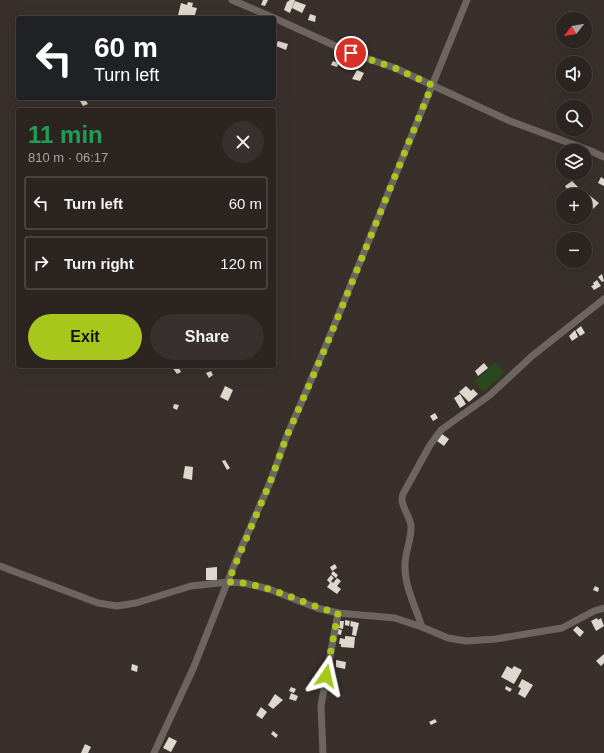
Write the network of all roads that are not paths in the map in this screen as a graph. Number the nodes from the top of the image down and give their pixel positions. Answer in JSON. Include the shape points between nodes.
{"nodes":[{"id":1,"x":232,"y":0,"type":"edge"},
{"id":2,"x":467,"y":0,"type":"edge"},
{"id":3,"x":269,"y":16,"type":"edge"},
{"id":4,"x":276,"y":19,"type":"edge"},
{"id":5,"x":432,"y":85,"type":"junction"},
{"id":6,"x":604,"y":157,"type":"edge"},
{"id":7,"x":604,"y":299,"type":"edge"},
{"id":8,"x":0,"y":566,"type":"edge"},
{"id":9,"x":228,"y":582,"type":"junction"},
{"id":10,"x":604,"y":608,"type":"edge"},
{"id":11,"x":338,"y":613,"type":"junction"},
{"id":12,"x":422,"y":627,"type":"junction"},
{"id":13,"x":154,"y":753,"type":"edge"},
{"id":14,"x":323,"y":753,"type":"edge"}],
"edges":[{"from":1,"to":3,"type":"street"},
{"from":2,"to":5,"type":"street"},
{"from":4,"to":5,"type":"street"},
{"from":5,"to":6,"type":"street","via":[[510,121]]},
{"from":5,"to":9,"type":"street"},
{"from":7,"to":12,"type":"street","via":[[532,356],[490,395],[441,430],[430,445],[402,501],[411,528],[405,561],[406,577]]},
{"from":8,"to":9,"type":"street","via":[[98,603],[117,606],[136,603],[191,586]]},
{"from":9,"to":11,"type":"street","via":[[252,584]]},
{"from":9,"to":13,"type":"street","via":[[193,669]]},
{"from":10,"to":12,"type":"street","via":[[562,628],[484,641],[456,640]]},
{"from":11,"to":12,"type":"street","via":[[395,618]]},
{"from":11,"to":14,"type":"street","via":[[321,706]]}]}
